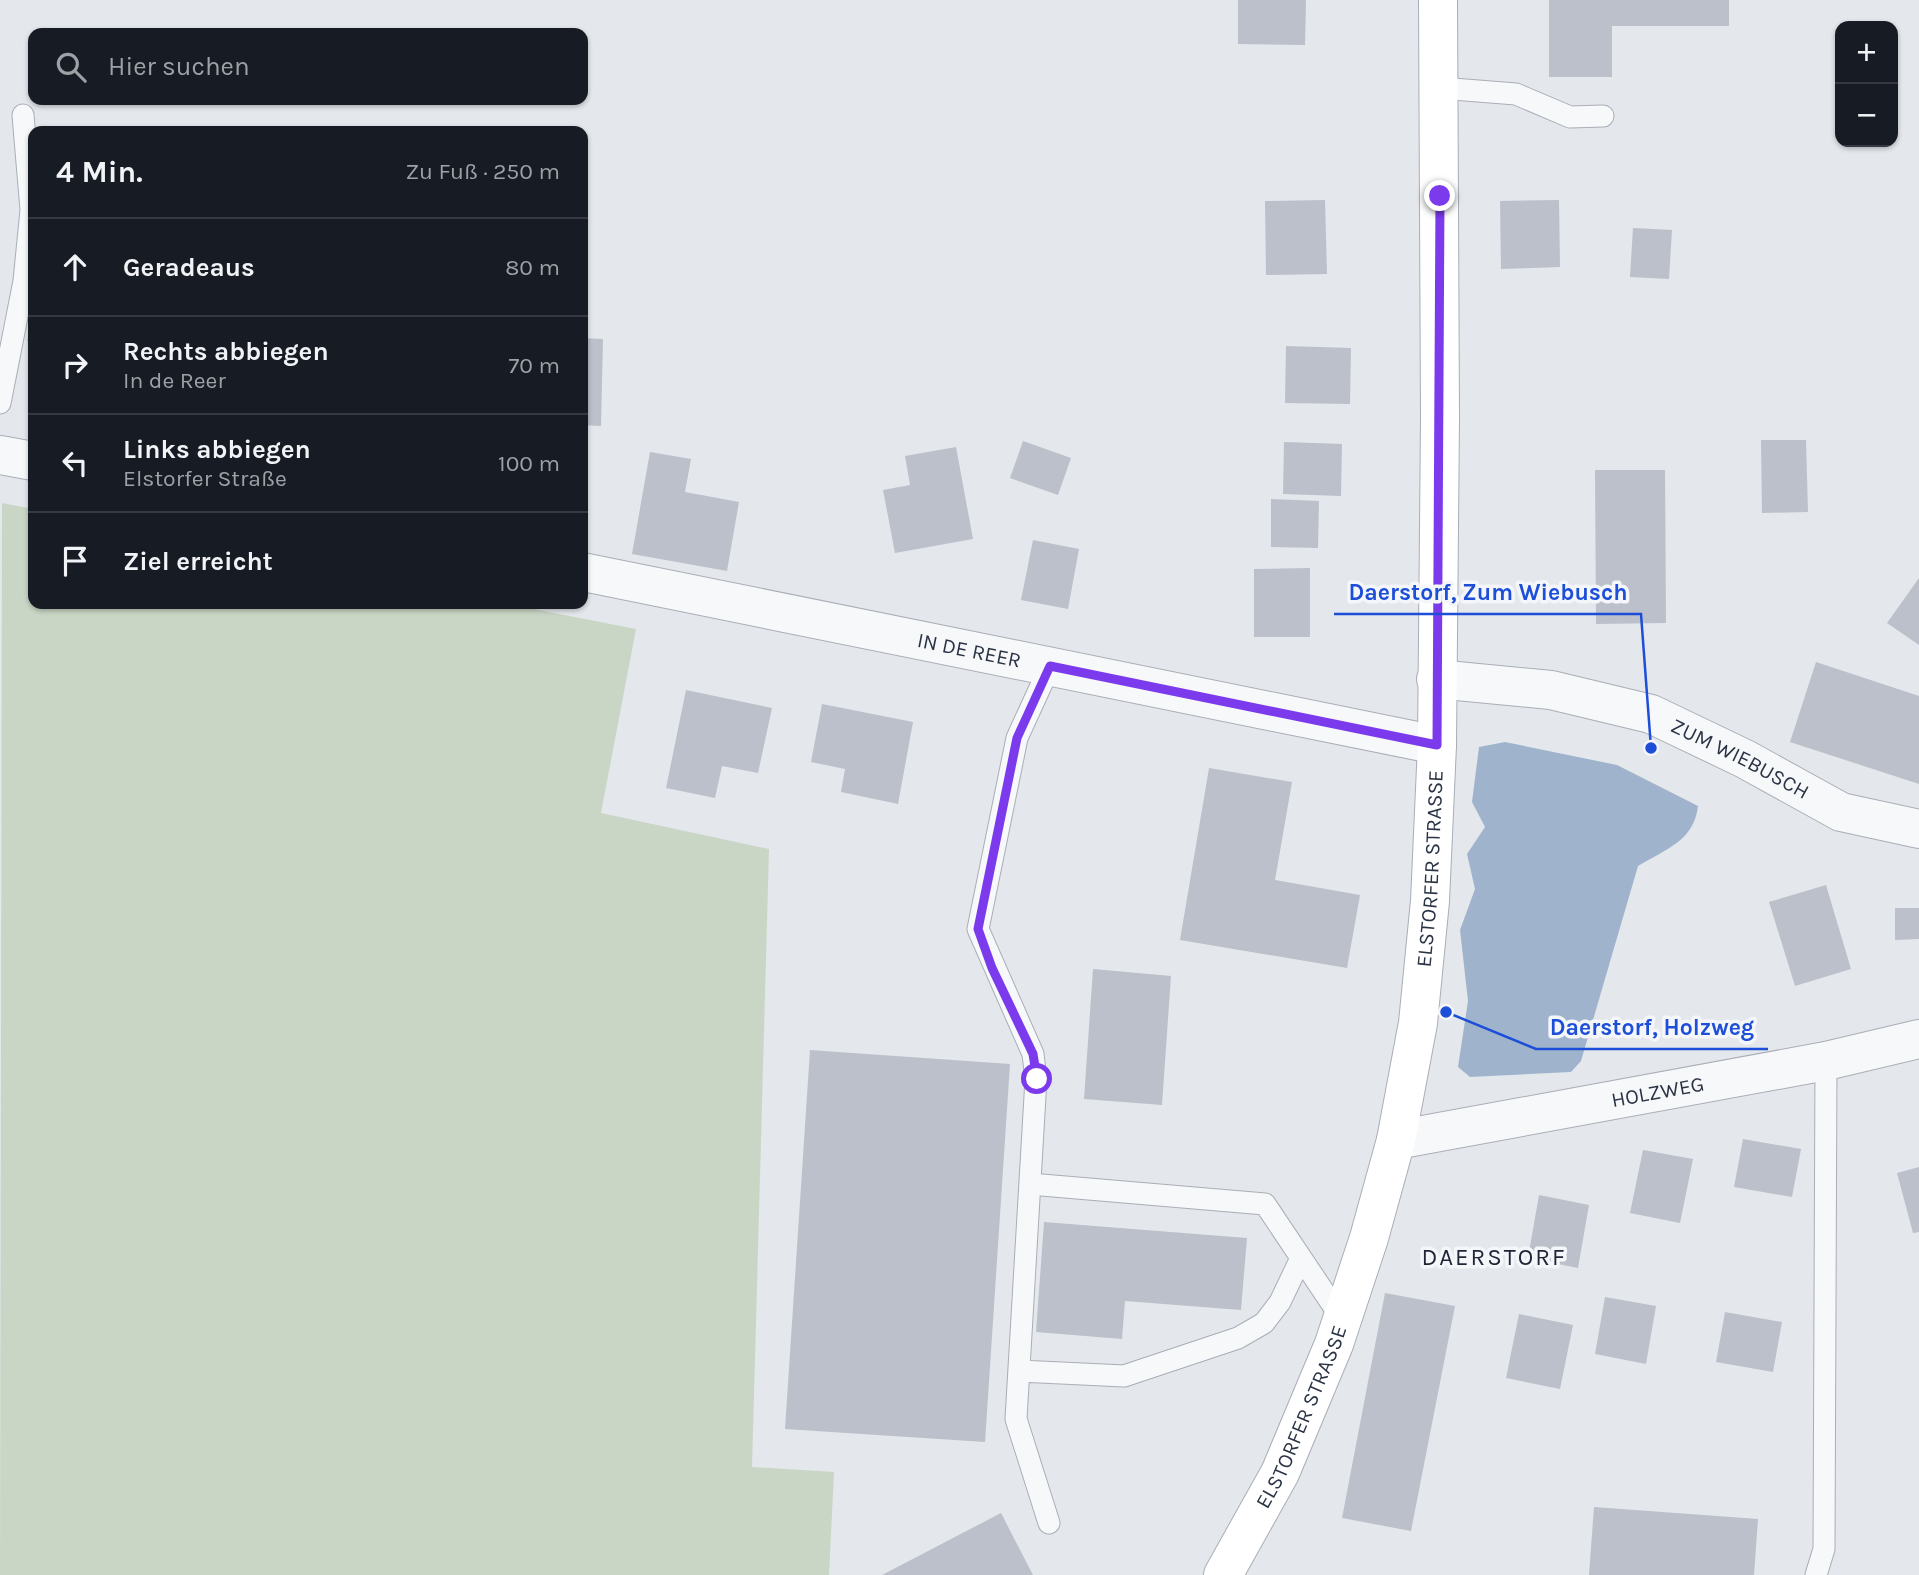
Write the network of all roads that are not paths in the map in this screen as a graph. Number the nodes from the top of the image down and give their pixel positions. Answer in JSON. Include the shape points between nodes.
{"nodes":[{"id":1,"x":1438,"y":0,"type":"edge"},
{"id":2,"x":1440,"y":88,"type":"junction"},
{"id":3,"x":23,"y":115,"type":"dead end"},
{"id":4,"x":1603,"y":116,"type":"dead end"},
{"id":5,"x":28,"y":175,"type":"edge"},
{"id":6,"x":28,"y":241,"type":"edge"},
{"id":7,"x":0,"y":403,"type":"edge"},
{"id":8,"x":0,"y":455,"type":"edge"},
{"id":9,"x":28,"y":460,"type":"edge"},
{"id":10,"x":588,"y":573,"type":"edge"},
{"id":11,"x":1050,"y":666,"type":"junction"},
{"id":12,"x":1436,"y":679,"type":"junction"},
{"id":13,"x":1437,"y":745,"type":"junction"},
{"id":14,"x":1919,"y":829,"type":"edge"},
{"id":15,"x":1913,"y":1049,"type":"edge"},
{"id":16,"x":1826,"y":1061,"type":"junction"},
{"id":17,"x":1396,"y":1140,"type":"junction"},
{"id":18,"x":1030,"y":1184,"type":"junction"},
{"id":19,"x":1301,"y":1258,"type":"junction"},
{"id":20,"x":1342,"y":1319,"type":"junction"},
{"id":21,"x":1019,"y":1371,"type":"junction"},
{"id":22,"x":1049,"y":1523,"type":"dead end"},
{"id":23,"x":1223,"y":1575,"type":"edge"},
{"id":24,"x":1816,"y":1575,"type":"edge"}],
"edges":[{"from":1,"to":2,"type":"main road","name":"ELSTORFER STRASSE"},
{"from":2,"to":4,"type":"lane","via":[[1516,94],[1570,117]]},
{"from":2,"to":12,"type":"main road","name":"ELSTORFER STRASSE"},
{"from":3,"to":5,"type":"lane"},
{"from":6,"to":7,"type":"lane"},
{"from":8,"to":9,"type":"street"},
{"from":10,"to":11,"type":"street","name":"IN DE REER"},
{"from":11,"to":13,"type":"street","name":"IN DE REER"},
{"from":11,"to":18,"type":"lane","via":[[1017,738],[978,929],[1033,1054],[1037,1079]]},
{"from":12,"to":13,"type":"main road","name":"ELSTORFER STRASSE"},
{"from":12,"to":14,"type":"street","name":"ZUM WIEBUSCH","via":[[1551,690],[1651,715],[1745,759],[1841,812]]},
{"from":13,"to":17,"type":"main road","name":"ELSTORFER STRASSE","via":[[1420,1006]]},
{"from":15,"to":16,"type":"street","name":"HOLZWEG"},
{"from":16,"to":17,"type":"street","name":"HOLZWEG"},
{"from":16,"to":24,"type":"lane","via":[[1824,1549]]},
{"from":17,"to":20,"type":"main road","name":"ELSTORFER STRASSE"},
{"from":18,"to":19,"type":"lane","via":[[1265,1204]]},
{"from":18,"to":21,"type":"lane"},
{"from":19,"to":20,"type":"lane"},
{"from":19,"to":21,"type":"lane","via":[[1280,1302],[1264,1323],[1238,1338],[1124,1376]]},
{"from":20,"to":23,"type":"main road","name":"ELSTORFER STRASSE","via":[[1280,1473]]},
{"from":21,"to":22,"type":"lane","via":[[1016,1419]]}]}
